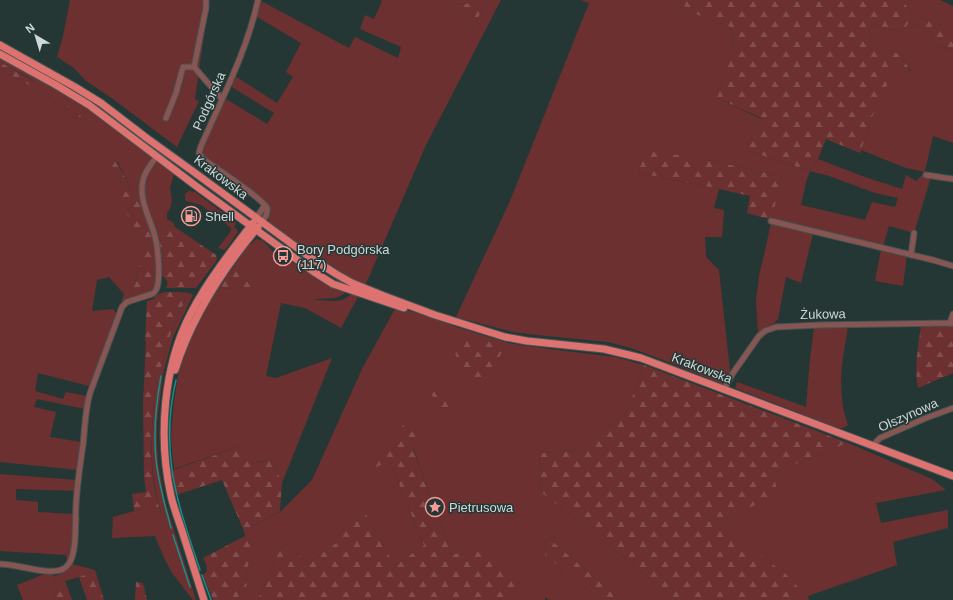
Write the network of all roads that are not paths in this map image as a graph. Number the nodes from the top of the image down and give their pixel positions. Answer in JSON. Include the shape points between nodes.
{"nodes":[{"id":1,"x":206,"y":0,"type":"edge"},
{"id":2,"x":258,"y":0,"type":"edge"},
{"id":3,"x":0,"y":45,"type":"edge"},
{"id":4,"x":0,"y":54,"type":"edge"},
{"id":5,"x":194,"y":66,"type":"junction"},
{"id":6,"x":222,"y":99,"type":"junction"},
{"id":7,"x":166,"y":118,"type":"dead end"},
{"id":8,"x":157,"y":156,"type":"junction"},
{"id":9,"x":926,"y":175,"type":"dead end"},
{"id":10,"x":953,"y":179,"type":"edge"},
{"id":11,"x":238,"y":217,"type":"junction"},
{"id":12,"x":259,"y":220,"type":"junction"},
{"id":13,"x":772,"y":221,"type":"dead end"},
{"id":14,"x":253,"y":228,"type":"junction"},
{"id":15,"x":914,"y":233,"type":"dead end"},
{"id":16,"x":243,"y":235,"type":"junction"},
{"id":17,"x":911,"y":255,"type":"junction"},
{"id":18,"x":953,"y":266,"type":"edge"},
{"id":19,"x":953,"y":314,"type":"edge"},
{"id":20,"x":435,"y":315,"type":"junction"},
{"id":21,"x":951,"y":323,"type":"edge"},
{"id":22,"x":724,"y":389,"type":"junction"},
{"id":23,"x":168,"y":391,"type":"junction"},
{"id":24,"x":953,"y":408,"type":"edge"},
{"id":25,"x":874,"y":446,"type":"junction"},
{"id":26,"x":953,"y":476,"type":"edge"},
{"id":27,"x":0,"y":564,"type":"edge"},
{"id":28,"x":204,"y":600,"type":"edge"}],
"edges":[{"from":1,"to":5,"type":"street"},
{"from":2,"to":6,"type":"street","name":"Podgórska","via":[[242,55]]},
{"from":3,"to":12,"type":"main road","name":"Krakowska","via":[[101,103]]},
{"from":4,"to":8,"type":"main road","name":"Krakowska","via":[[89,105]]},
{"from":5,"to":6,"type":"street"},
{"from":5,"to":7,"type":"street","via":[[183,67]]},
{"from":6,"to":12,"type":"street","name":"Podgórska","via":[[199,153],[202,158],[265,205]]},
{"from":8,"to":11,"type":"main road","name":"Krakowska"},
{"from":8,"to":27,"type":"street","via":[[146,171],[142,193],[156,241],[158,286],[155,292],[122,307],[90,394],[85,419],[71,560],[65,568],[51,571]]},
{"from":9,"to":10,"type":"street"},
{"from":11,"to":14,"type":"main road","name":"Krakowska"},
{"from":11,"to":16,"type":"main road","via":[[243,227]]},
{"from":12,"to":14,"type":"main road"},
{"from":12,"to":20,"type":"main road","name":"Krakowska","via":[[336,274],[361,287]]},
{"from":13,"to":17,"type":"street"},
{"from":14,"to":16,"type":"main road"},
{"from":14,"to":20,"type":"main road","name":"Krakowska","via":[[333,284],[383,302]]},
{"from":14,"to":23,"type":"main road","via":[[207,297],[184,344]]},
{"from":15,"to":17,"type":"street"},
{"from":16,"to":23,"type":"main road","via":[[190,313],[174,357]]},
{"from":17,"to":18,"type":"street"},
{"from":19,"to":21,"type":"street"},
{"from":20,"to":22,"type":"main road","name":"Krakowska","via":[[520,340],[628,354]]},
{"from":21,"to":22,"type":"street","name":"Żukowa","via":[[776,327],[759,336]]},
{"from":22,"to":25,"type":"main road","name":"Krakowska"},
{"from":23,"to":28,"type":"main road","via":[[164,438],[167,476]]},
{"from":24,"to":25,"type":"street","name":"Olszynowa","via":[[880,438]]},
{"from":25,"to":26,"type":"main road","name":"Krakowska"}]}
